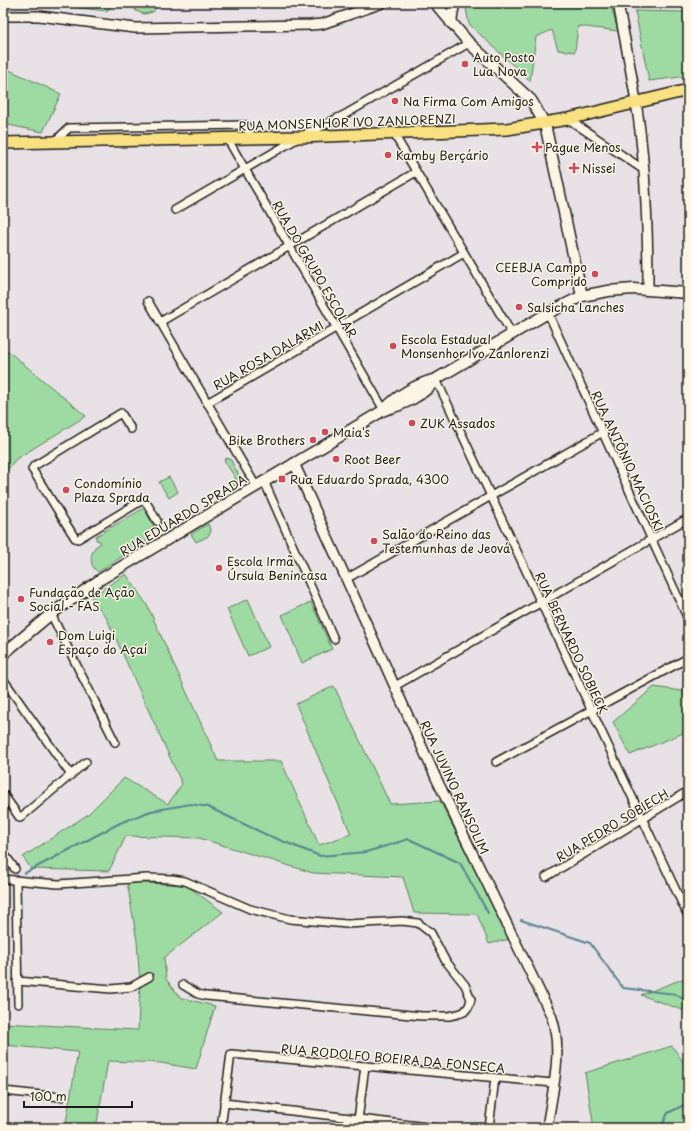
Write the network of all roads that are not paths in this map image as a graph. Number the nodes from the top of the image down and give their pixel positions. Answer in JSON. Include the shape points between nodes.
{"nodes":[{"id":1,"x":382,"y":3,"type":"edge"},
{"id":2,"x":435,"y":3,"type":"edge"},
{"id":3,"x":454,"y":3,"type":"edge"},
{"id":4,"x":618,"y":3,"type":"edge"},
{"id":5,"x":3,"y":16,"type":"edge"},
{"id":6,"x":451,"y":23,"type":"junction"},
{"id":7,"x":469,"y":43,"type":"junction"},
{"id":8,"x":688,"y":90,"type":"edge"},
{"id":9,"x":636,"y":102,"type":"junction"},
{"id":10,"x":568,"y":120,"type":"junction"},
{"id":11,"x":545,"y":124,"type":"junction"},
{"id":12,"x":394,"y":134,"type":"junction"},
{"id":13,"x":300,"y":137,"type":"junction"},
{"id":14,"x":227,"y":138,"type":"junction"},
{"id":15,"x":252,"y":138,"type":"junction"},
{"id":16,"x":55,"y":141,"type":"junction"},
{"id":17,"x":3,"y":143,"type":"edge"},
{"id":18,"x":245,"y":169,"type":"junction"},
{"id":19,"x":644,"y":170,"type":"junction"},
{"id":20,"x":416,"y":172,"type":"junction"},
{"id":21,"x":175,"y":210,"type":"dead end"},
{"id":22,"x":290,"y":247,"type":"junction"},
{"id":23,"x":464,"y":253,"type":"junction"},
{"id":24,"x":648,"y":290,"type":"junction"},
{"id":25,"x":688,"y":293,"type":"edge"},
{"id":26,"x":582,"y":296,"type":"junction"},
{"id":27,"x":148,"y":301,"type":"dead end"},
{"id":28,"x":548,"y":313,"type":"junction"},
{"id":29,"x":160,"y":322,"type":"junction"},
{"id":30,"x":336,"y":328,"type":"junction"},
{"id":31,"x":512,"y":334,"type":"junction"},
{"id":32,"x":436,"y":379,"type":"junction"},
{"id":33,"x":208,"y":403,"type":"junction"},
{"id":34,"x":384,"y":410,"type":"junction"},
{"id":35,"x":131,"y":428,"type":"dead end"},
{"id":36,"x":603,"y":432,"type":"junction"},
{"id":37,"x":294,"y":464,"type":"junction"},
{"id":38,"x":260,"y":484,"type":"junction"},
{"id":39,"x":491,"y":496,"type":"junction"},
{"id":40,"x":685,"y":520,"type":"dead end"},
{"id":41,"x":157,"y":521,"type":"dead end"},
{"id":42,"x":652,"y":539,"type":"junction"},
{"id":43,"x":346,"y":579,"type":"junction"},
{"id":44,"x":541,"y":603,"type":"junction"},
{"id":45,"x":51,"y":614,"type":"junction"},
{"id":46,"x":688,"y":619,"type":"edge"},
{"id":47,"x":334,"y":639,"type":"dead end"},
{"id":48,"x":3,"y":654,"type":"edge"},
{"id":49,"x":688,"y":658,"type":"edge"},
{"id":50,"x":3,"y":679,"type":"edge"},
{"id":51,"x":395,"y":686,"type":"junction"},
{"id":52,"x":592,"y":710,"type":"junction"},
{"id":53,"x":115,"y":742,"type":"dead end"},
{"id":54,"x":86,"y":762,"type":"dead end"},
{"id":55,"x":496,"y":762,"type":"dead end"},
{"id":56,"x":71,"y":775,"type":"junction"},
{"id":57,"x":688,"y":791,"type":"edge"},
{"id":58,"x":3,"y":794,"type":"edge"},
{"id":59,"x":643,"y":819,"type":"junction"},
{"id":60,"x":3,"y":852,"type":"edge"},
{"id":61,"x":15,"y":869,"type":"dead end"},
{"id":62,"x":546,"y":877,"type":"dead end"},
{"id":63,"x":3,"y":879,"type":"edge"},
{"id":64,"x":16,"y":881,"type":"junction"},
{"id":65,"x":688,"y":916,"type":"edge"},
{"id":66,"x":149,"y":977,"type":"dead end"},
{"id":67,"x":17,"y":980,"type":"junction"},
{"id":68,"x":183,"y":985,"type":"dead end"},
{"id":69,"x":18,"y":1004,"type":"dead end"},
{"id":70,"x":365,"y":1066,"type":"junction"},
{"id":71,"x":495,"y":1078,"type":"junction"},
{"id":72,"x":553,"y":1084,"type":"junction"},
{"id":73,"x":3,"y":1091,"type":"edge"},
{"id":74,"x":61,"y":1097,"type":"dead end"},
{"id":75,"x":224,"y":1103,"type":"junction"},
{"id":76,"x":358,"y":1119,"type":"junction"},
{"id":77,"x":221,"y":1128,"type":"edge"},
{"id":78,"x":357,"y":1128,"type":"edge"},
{"id":79,"x":436,"y":1128,"type":"edge"},
{"id":80,"x":489,"y":1128,"type":"edge"},
{"id":81,"x":547,"y":1128,"type":"edge"}],
"edges":[{"from":1,"to":5,"type":"street","via":[[322,24],[311,25],[135,28],[40,16]]},
{"from":2,"to":6,"type":"main road"},
{"from":3,"to":6,"type":"main road"},
{"from":4,"to":9,"type":"street"},
{"from":6,"to":7,"type":"main road"},
{"from":7,"to":11,"type":"main road","via":[[522,90],[537,108]]},
{"from":7,"to":13,"type":"street","via":[[344,115]]},
{"from":8,"to":9,"type":"main road","name":"RUA MONSENHOR IVO ZANLORENZI"},
{"from":9,"to":10,"type":"main road","name":"RUA MONSENHOR IVO ZANLORENZI"},
{"from":9,"to":19,"type":"street"},
{"from":10,"to":11,"type":"main road","name":"RUA MONSENHOR IVO ZANLORENZI"},
{"from":10,"to":19,"type":"street"},
{"from":11,"to":12,"type":"main road","name":"RUA MONSENHOR IVO ZANLORENZI","via":[[487,131]]},
{"from":11,"to":26,"type":"main road"},
{"from":12,"to":13,"type":"main road","name":"RUA MONSENHOR IVO ZANLORENZI"},
{"from":12,"to":20,"type":"street"},
{"from":13,"to":15,"type":"main road","name":"RUA MONSENHOR IVO ZANLORENZI"},
{"from":13,"to":18,"type":"street"},
{"from":14,"to":15,"type":"main road","name":"RUA MONSENHOR IVO ZANLORENZI"},
{"from":14,"to":16,"type":"main road","name":"RUA MONSENHOR IVO ZANLORENZI"},
{"from":14,"to":18,"type":"street","name":"RUA DO GRUPO ESCOLAR"},
{"from":15,"to":16,"type":"street","via":[[246,126],[70,128]]},
{"from":16,"to":17,"type":"main road","name":"RUA MONSENHOR IVO ZANLORENZI"},
{"from":18,"to":21,"type":"street"},
{"from":18,"to":22,"type":"street","name":"RUA DO GRUPO ESCOLAR"},
{"from":19,"to":24,"type":"street","via":[[648,227]]},
{"from":20,"to":22,"type":"street"},
{"from":20,"to":23,"type":"street"},
{"from":22,"to":29,"type":"street"},
{"from":22,"to":30,"type":"street","name":"RUA DO GRUPO ESCOLAR"},
{"from":23,"to":30,"type":"street","name":"RUA ROSA DALARMI"},
{"from":23,"to":31,"type":"street"},
{"from":24,"to":25,"type":"main road","name":"RUA EDUARDO SPRADA"},
{"from":24,"to":26,"type":"main road","name":"RUA EDUARDO SPRADA","via":[[608,291]]},
{"from":26,"to":28,"type":"main road","name":"RUA EDUARDO SPRADA"},
{"from":27,"to":29,"type":"street"},
{"from":28,"to":31,"type":"main road","name":"RUA EDUARDO SPRADA"},
{"from":28,"to":36,"type":"street","name":"RUA ANTÔNIO MACIOSKI"},
{"from":29,"to":33,"type":"street"},
{"from":30,"to":33,"type":"street","name":"RUA ROSA DALARMI"},
{"from":30,"to":34,"type":"street","name":"RUA DO GRUPO ESCOLAR"},
{"from":31,"to":32,"type":"main road","name":"RUA EDUARDO SPRADA"},
{"from":32,"to":34,"type":"main road","name":"RUA EDUARDO SPRADA","via":[[394,399]]},
{"from":32,"to":39,"type":"street","name":"RUA BERNARDO SOBIECK"},
{"from":33,"to":38,"type":"street"},
{"from":34,"to":37,"type":"main road","name":"RUA EDUARDO SPRADA"},
{"from":35,"to":41,"type":"street","via":[[121,412],[32,469],[75,538],[78,539],[141,502],[146,502]]},
{"from":36,"to":39,"type":"street"},
{"from":36,"to":42,"type":"street","name":"RUA ANTÔNIO MACIOSKI"},
{"from":37,"to":38,"type":"main road","name":"RUA EDUARDO SPRADA"},
{"from":37,"to":43,"type":"street","name":"RUA JUVINO RANSOLIM"},
{"from":38,"to":45,"type":"main road","name":"RUA EDUARDO SPRADA","via":[[101,579]]},
{"from":38,"to":47,"type":"street"},
{"from":39,"to":43,"type":"street"},
{"from":39,"to":44,"type":"street","name":"RUA BERNARDO SOBIECK"},
{"from":40,"to":42,"type":"street"},
{"from":42,"to":44,"type":"street"},
{"from":42,"to":46,"type":"street","name":"RUA ANTÔNIO MACIOSKI"},
{"from":43,"to":51,"type":"street","name":"RUA JUVINO RANSOLIM"},
{"from":44,"to":51,"type":"street"},
{"from":44,"to":52,"type":"street","name":"RUA BERNARDO SOBIECK"},
{"from":45,"to":48,"type":"main road","name":"RUA EDUARDO SPRADA"},
{"from":45,"to":53,"type":"street"},
{"from":49,"to":52,"type":"street"},
{"from":50,"to":56,"type":"street"},
{"from":51,"to":72,"type":"street","name":"RUA JUVINO RANSOLIM","via":[[436,778],[555,1025],[557,1045]]},
{"from":52,"to":55,"type":"street"},
{"from":52,"to":59,"type":"street","name":"RUA BERNARDO SOBIECK"},
{"from":54,"to":56,"type":"street"},
{"from":56,"to":58,"type":"street","via":[[20,818]]},
{"from":57,"to":59,"type":"street","name":"RUA PEDRO SOBIECH"},
{"from":59,"to":62,"type":"street","name":"RUA PEDRO SOBIECH"},
{"from":59,"to":65,"type":"street","name":"RUA BERNARDO SOBIECK"},
{"from":60,"to":61,"type":"street"},
{"from":63,"to":64,"type":"street"},
{"from":64,"to":67,"type":"street"},
{"from":64,"to":68,"type":"street","via":[[58,884],[147,878],[172,879],[192,884],[250,909],[290,919],[347,924],[410,921],[425,927],[431,933],[444,960],[466,985],[471,999],[464,1012],[449,1016],[422,1016],[206,996]]},
{"from":66,"to":67,"type":"street","via":[[131,987],[111,989]]},
{"from":67,"to":69,"type":"street"},
{"from":70,"to":71,"type":"street","name":"RUA RODOLFO BOEIRA DA FONSECA"},
{"from":70,"to":75,"type":"street","name":"RUA RODOLFO BOEIRA DA FONSECA","via":[[231,1054]]},
{"from":70,"to":76,"type":"street"},
{"from":71,"to":72,"type":"street","name":"RUA RODOLFO BOEIRA DA FONSECA"},
{"from":71,"to":80,"type":"street"},
{"from":72,"to":81,"type":"street","name":"RUA JUVINO RANSOLIM"},
{"from":73,"to":74,"type":"street"},
{"from":75,"to":76,"type":"street"},
{"from":75,"to":77,"type":"street"},
{"from":76,"to":78,"type":"street"},
{"from":76,"to":79,"type":"street"}]}
